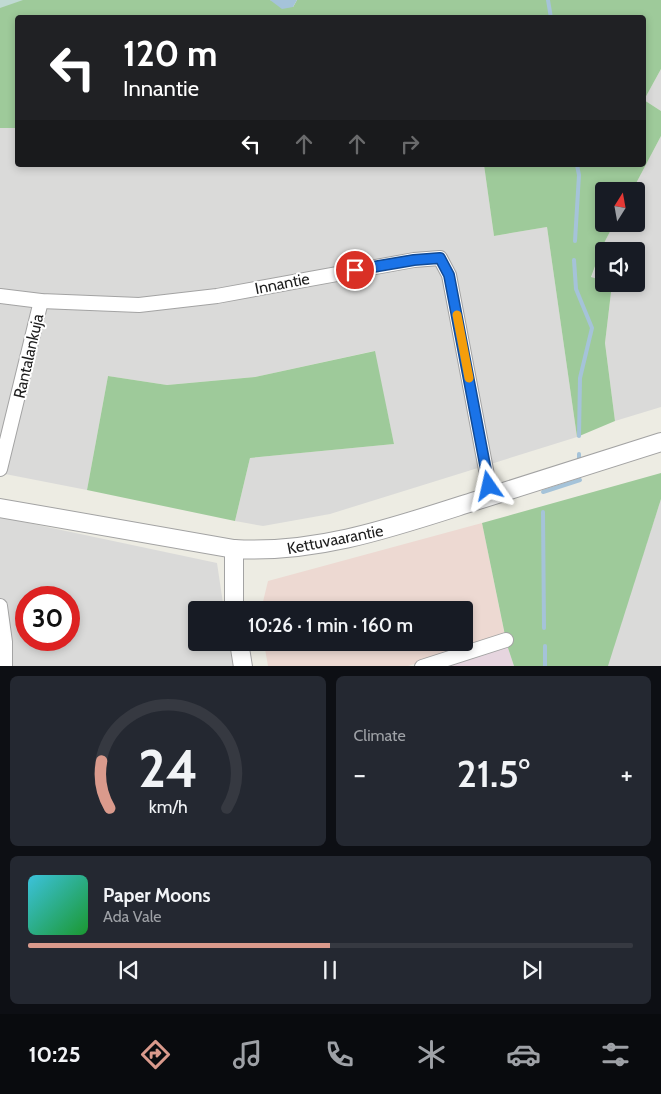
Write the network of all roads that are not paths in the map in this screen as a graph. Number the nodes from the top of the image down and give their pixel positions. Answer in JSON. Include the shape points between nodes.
{"nodes":[{"id":1,"x":0,"y":296,"type":"edge"},
{"id":2,"x":41,"y":301,"type":"junction"},
{"id":3,"x":661,"y":442,"type":"edge"},
{"id":4,"x":0,"y":469,"type":"edge"},
{"id":5,"x":491,"y":496,"type":"junction"},
{"id":6,"x":0,"y":508,"type":"edge"},
{"id":7,"x":234,"y":549,"type":"junction"},
{"id":8,"x":234,"y":601,"type":"edge"},
{"id":9,"x":0,"y":606,"type":"edge"},
{"id":10,"x":506,"y":640,"type":"dead end"},
{"id":11,"x":240,"y":651,"type":"edge"},
{"id":12,"x":5,"y":666,"type":"edge"},
{"id":13,"x":243,"y":666,"type":"edge"},
{"id":14,"x":422,"y":666,"type":"edge"}],
"edges":[{"from":1,"to":2,"type":"street","name":"Innantie"},
{"from":2,"to":4,"type":"street","name":"Rantalankuja"},
{"from":2,"to":5,"type":"street","name":"Innantie","via":[[139,305],[217,296],[440,258],[449,275]]},
{"from":3,"to":5,"type":"street","name":"Kettuvaarantie"},
{"from":5,"to":7,"type":"street","name":"Kettuvaarantie","via":[[372,534],[304,547],[264,551]]},
{"from":6,"to":7,"type":"street","name":"Kettuvaarantie"},
{"from":7,"to":8,"type":"street"},
{"from":9,"to":12,"type":"street"},
{"from":10,"to":14,"type":"street"},
{"from":11,"to":13,"type":"street"}]}
